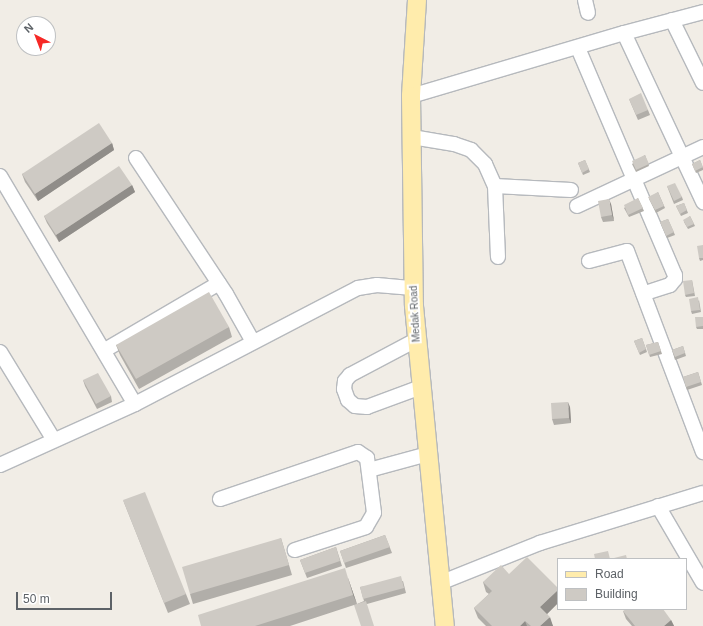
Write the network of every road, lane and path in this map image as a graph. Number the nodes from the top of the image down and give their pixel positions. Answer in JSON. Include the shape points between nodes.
{"nodes":[{"id":1,"x":416,"y":0,"type":"edge"},
{"id":2,"x":703,"y":12,"type":"edge"},
{"id":3,"x":672,"y":20,"type":"junction"},
{"id":4,"x":624,"y":33,"type":"junction"},
{"id":5,"x":578,"y":48,"type":"junction"},
{"id":6,"x":703,"y":82,"type":"edge"},
{"id":7,"x":411,"y":96,"type":"junction"},
{"id":8,"x":412,"y":138,"type":"junction"},
{"id":9,"x":703,"y":147,"type":"edge"},
{"id":10,"x":682,"y":157,"type":"junction"},
{"id":11,"x":136,"y":158,"type":"dead end"},
{"id":12,"x":0,"y":176,"type":"edge"},
{"id":13,"x":633,"y":180,"type":"junction"},
{"id":14,"x":495,"y":186,"type":"junction"},
{"id":15,"x":571,"y":190,"type":"dead end"},
{"id":16,"x":703,"y":202,"type":"edge"},
{"id":17,"x":576,"y":206,"type":"dead end"},
{"id":18,"x":498,"y":257,"type":"dead end"},
{"id":19,"x":589,"y":261,"type":"dead end"},
{"id":20,"x":219,"y":283,"type":"junction"},
{"id":21,"x":413,"y":288,"type":"junction"},
{"id":22,"x":643,"y":294,"type":"junction"},
{"id":23,"x":416,"y":340,"type":"junction"},
{"id":24,"x":253,"y":342,"type":"junction"},
{"id":25,"x":105,"y":350,"type":"junction"},
{"id":26,"x":0,"y":352,"type":"edge"},
{"id":27,"x":421,"y":387,"type":"junction"},
{"id":28,"x":135,"y":404,"type":"junction"},
{"id":29,"x":54,"y":440,"type":"junction"},
{"id":30,"x":703,"y":452,"type":"edge"},
{"id":31,"x":428,"y":454,"type":"junction"},
{"id":32,"x":0,"y":465,"type":"edge"},
{"id":33,"x":369,"y":470,"type":"junction"},
{"id":34,"x":703,"y":492,"type":"edge"},
{"id":35,"x":220,"y":499,"type":"dead end"},
{"id":36,"x":658,"y":506,"type":"junction"},
{"id":37,"x":295,"y":550,"type":"dead end"},
{"id":38,"x":440,"y":583,"type":"junction"},
{"id":39,"x":703,"y":583,"type":"edge"},
{"id":40,"x":445,"y":626,"type":"edge"}],
"edges":[{"from":1,"to":7,"type":"main road","name":"Medak Road"},
{"from":2,"to":3,"type":"street"},
{"from":3,"to":4,"type":"street"},
{"from":3,"to":6,"type":"street"},
{"from":4,"to":5,"type":"street"},
{"from":4,"to":10,"type":"street"},
{"from":5,"to":7,"type":"street"},
{"from":5,"to":13,"type":"street"},
{"from":7,"to":8,"type":"main road","name":"Medak Road"},
{"from":8,"to":14,"type":"street","via":[[454,144],[470,150],[485,164]]},
{"from":8,"to":21,"type":"main road","name":"Medak Road"},
{"from":9,"to":10,"type":"street"},
{"from":10,"to":13,"type":"street"},
{"from":10,"to":16,"type":"street"},
{"from":11,"to":20,"type":"street"},
{"from":12,"to":25,"type":"street"},
{"from":13,"to":17,"type":"street"},
{"from":13,"to":22,"type":"street","via":[[675,279],[670,285]]},
{"from":14,"to":15,"type":"street"},
{"from":14,"to":18,"type":"street"},
{"from":19,"to":22,"type":"street","via":[[627,251]]},
{"from":20,"to":24,"type":"street"},
{"from":20,"to":25,"type":"street"},
{"from":21,"to":23,"type":"main road","name":"Medak Road"},
{"from":21,"to":24,"type":"street","via":[[377,284],[358,288]]},
{"from":22,"to":30,"type":"street"},
{"from":23,"to":27,"type":"main road","name":"Medak Road"},
{"from":23,"to":27,"type":"street","via":[[350,375],[345,381],[344,389],[348,400],[355,406],[367,407]]},
{"from":24,"to":28,"type":"street"},
{"from":25,"to":28,"type":"street"},
{"from":26,"to":29,"type":"street"},
{"from":27,"to":31,"type":"main road","name":"Medak Road"},
{"from":28,"to":29,"type":"street"},
{"from":29,"to":32,"type":"street"},
{"from":31,"to":33,"type":"street"},
{"from":31,"to":38,"type":"main road","name":"Medak Road"},
{"from":33,"to":35,"type":"street","via":[[367,458],[358,452]]},
{"from":33,"to":37,"type":"street","via":[[374,513],[366,527]]},
{"from":34,"to":36,"type":"street"},
{"from":36,"to":38,"type":"street","via":[[540,543]]},
{"from":36,"to":39,"type":"street"},
{"from":38,"to":40,"type":"main road","name":"Medak Road"}]}
